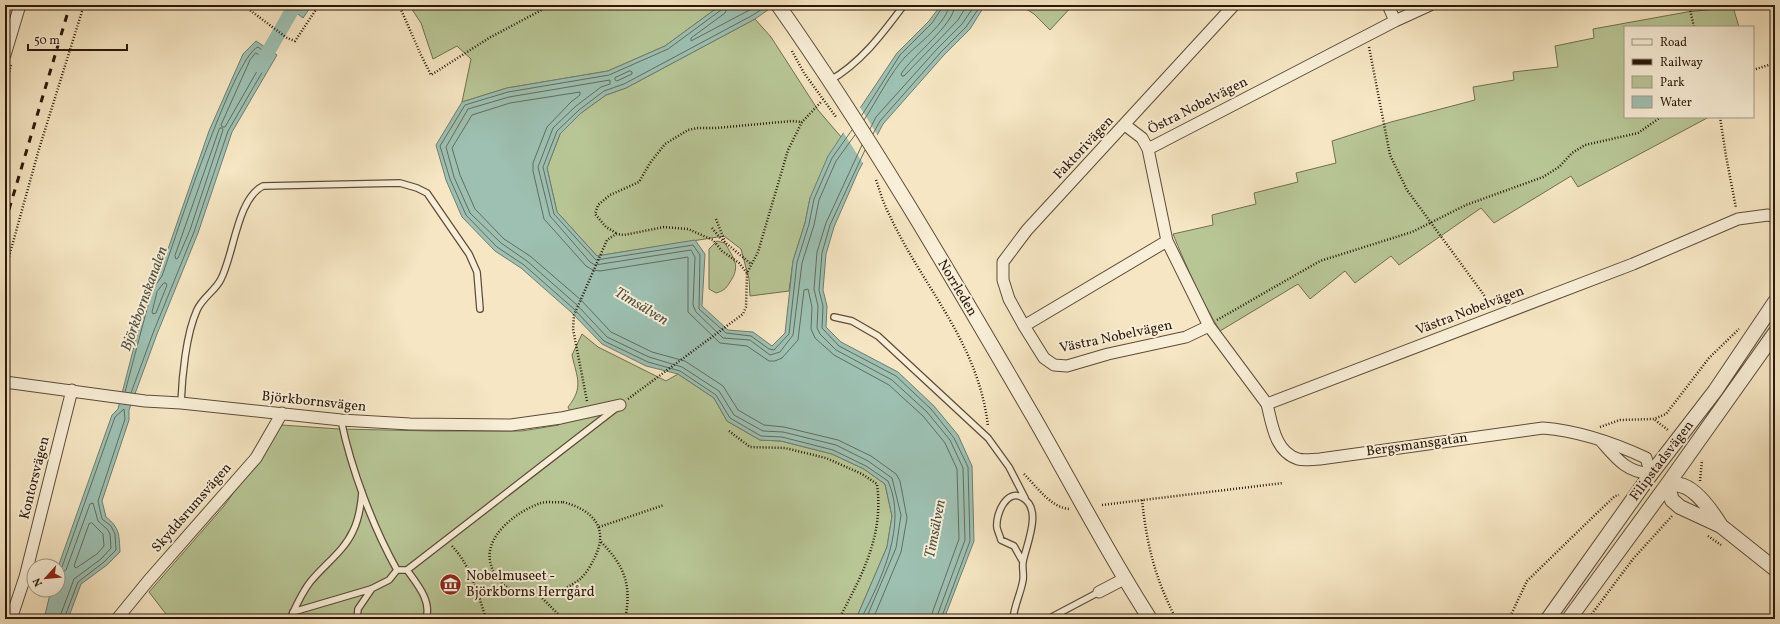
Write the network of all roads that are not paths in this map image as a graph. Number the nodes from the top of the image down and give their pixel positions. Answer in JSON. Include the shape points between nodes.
{"nodes":[{"id":1,"x":20,"y":5,"type":"edge"},
{"id":2,"x":778,"y":5,"type":"edge"},
{"id":3,"x":904,"y":5,"type":"edge"},
{"id":4,"x":1234,"y":5,"type":"edge"},
{"id":5,"x":1388,"y":5,"type":"edge"},
{"id":6,"x":1430,"y":5,"type":"edge"},
{"id":7,"x":1395,"y":21,"type":"junction"},
{"id":8,"x":5,"y":55,"type":"edge"},
{"id":9,"x":829,"y":81,"type":"junction"},
{"id":10,"x":1126,"y":125,"type":"junction"},
{"id":11,"x":1148,"y":149,"type":"junction"},
{"id":12,"x":1775,"y":217,"type":"edge"},
{"id":13,"x":1167,"y":241,"type":"junction"},
{"id":14,"x":1775,"y":302,"type":"edge"},
{"id":15,"x":480,"y":309,"type":"dead end"},
{"id":16,"x":834,"y":316,"type":"dead end"},
{"id":17,"x":1024,"y":326,"type":"junction"},
{"id":18,"x":1209,"y":326,"type":"junction"},
{"id":19,"x":1775,"y":333,"type":"edge"},
{"id":20,"x":5,"y":382,"type":"edge"},
{"id":21,"x":72,"y":390,"type":"junction"},
{"id":22,"x":181,"y":403,"type":"junction"},
{"id":23,"x":1267,"y":404,"type":"junction"},
{"id":24,"x":620,"y":405,"type":"joint"},
{"id":25,"x":282,"y":414,"type":"junction"},
{"id":26,"x":341,"y":420,"type":"junction"},
{"id":27,"x":1601,"y":441,"type":"junction"},
{"id":28,"x":1652,"y":474,"type":"junction"},
{"id":29,"x":1668,"y":485,"type":"junction"},
{"id":30,"x":362,"y":492,"type":"junction"},
{"id":31,"x":1025,"y":498,"type":"junction"},
{"id":32,"x":1721,"y":526,"type":"junction"},
{"id":33,"x":1023,"y":562,"type":"junction"},
{"id":34,"x":1775,"y":568,"type":"edge"},
{"id":35,"x":397,"y":570,"type":"junction"},
{"id":36,"x":407,"y":570,"type":"junction"},
{"id":37,"x":1124,"y":579,"type":"junction"},
{"id":38,"x":371,"y":589,"type":"junction"},
{"id":39,"x":1098,"y":592,"type":"joint"},
{"id":40,"x":292,"y":616,"type":"edge"},
{"id":41,"x":11,"y":619,"type":"edge"},
{"id":42,"x":117,"y":619,"type":"edge"},
{"id":43,"x":357,"y":619,"type":"edge"},
{"id":44,"x":426,"y":619,"type":"edge"},
{"id":45,"x":1013,"y":619,"type":"edge"},
{"id":46,"x":1048,"y":619,"type":"edge"},
{"id":47,"x":1141,"y":619,"type":"edge"},
{"id":48,"x":1150,"y":619,"type":"edge"},
{"id":49,"x":1548,"y":619,"type":"edge"},
{"id":50,"x":1569,"y":619,"type":"edge"}],
"edges":[{"from":1,"to":8,"type":"street"},
{"from":2,"to":9,"type":"street","name":"Norrleden"},
{"from":3,"to":9,"type":"lane","via":[[860,58]]},
{"from":4,"to":10,"type":"street","name":"Faktorivägen"},
{"from":5,"to":7,"type":"street"},
{"from":6,"to":7,"type":"street","name":"Östra Nobelvägen"},
{"from":7,"to":11,"type":"street","name":"Östra Nobelvägen"},
{"from":9,"to":37,"type":"street","name":"Norrleden","via":[[846,118],[878,156],[1033,416]]},
{"from":10,"to":11,"type":"street","via":[[1142,138]]},
{"from":10,"to":17,"type":"street","name":"Faktorivägen","via":[[1027,230],[1003,262],[1003,280],[1009,299]]},
{"from":11,"to":13,"type":"street","name":"Östra Nobelvägen"},
{"from":12,"to":23,"type":"street","name":"Västra Nobelvägen","via":[[1768,215],[1738,219],[1633,264]]},
{"from":13,"to":17,"type":"street"},
{"from":13,"to":18,"type":"street"},
{"from":14,"to":28,"type":"street","name":"Filipstadsvägen","via":[[1715,390]]},
{"from":15,"to":22,"type":"lane","via":[[477,272],[468,254],[427,193],[400,183],[263,186],[255,190],[245,208],[221,280],[197,310],[183,372]]},
{"from":16,"to":31,"type":"lane","via":[[852,320],[878,336],[988,438],[1010,467]]},
{"from":17,"to":18,"type":"street","name":"Västra Nobelvägen","via":[[1044,358],[1054,365],[1067,366],[1186,336]]},
{"from":18,"to":23,"type":"street"},
{"from":19,"to":29,"type":"street","name":"Filipstadsvägen"},
{"from":20,"to":21,"type":"street","name":"Björkbornsvägen"},
{"from":21,"to":22,"type":"street","name":"Björkbornsvägen","via":[[145,401]]},
{"from":21,"to":41,"type":"street","name":"Kontorsvägen","via":[[25,577]]},
{"from":22,"to":25,"type":"street","name":"Björkbornsvägen"},
{"from":23,"to":27,"type":"street","name":"Bergsmansgatan","via":[[1277,439],[1285,453],[1298,459],[1320,459],[1543,428],[1564,429]]},
{"from":24,"to":26,"type":"street","name":"Björkbornsvägen","via":[[561,418],[511,425]]},
{"from":24,"to":36,"type":"lane"},
{"from":25,"to":26,"type":"street","name":"Björkbornsvägen"},
{"from":25,"to":42,"type":"street","name":"Skyddsrumsvägen","via":[[256,458]]},
{"from":26,"to":30,"type":"lane","via":[[346,445]]},
{"from":27,"to":28,"type":"street","name":"Bergsmansgatan","via":[[1621,463],[1638,473]]},
{"from":27,"to":28,"type":"street","name":"Bergsmansgatan","via":[[1616,444],[1646,458]]},
{"from":28,"to":29,"type":"street"},
{"from":28,"to":49,"type":"street","name":"Filipstadsvägen"},
{"from":29,"to":32,"type":"street","via":[[1681,485],[1693,492],[1710,508]]},
{"from":29,"to":32,"type":"street","via":[[1672,500],[1680,507]]},
{"from":29,"to":50,"type":"street","name":"Filipstadsvägen"},
{"from":30,"to":35,"type":"lane"},
{"from":30,"to":40,"type":"lane","via":[[359,515],[353,532],[341,550],[310,582]]},
{"from":31,"to":33,"type":"lane","via":[[1032,514],[1033,525]]},
{"from":31,"to":33,"type":"lane","via":[[1012,495],[1003,503],[997,527],[1001,540],[1014,546]]},
{"from":32,"to":34,"type":"street"},
{"from":33,"to":45,"type":"lane","via":[[1023,579]]},
{"from":35,"to":36,"type":"lane"},
{"from":35,"to":38,"type":"lane","via":[[389,580]]},
{"from":36,"to":44,"type":"lane","via":[[427,604]]},
{"from":37,"to":39,"type":"street"},
{"from":37,"to":47,"type":"street","name":"Norrleden"},
{"from":37,"to":48,"type":"street","name":"Norrleden"},
{"from":38,"to":40,"type":"lane"},
{"from":38,"to":43,"type":"lane","via":[[358,609]]},
{"from":39,"to":46,"type":"lane"}]}
